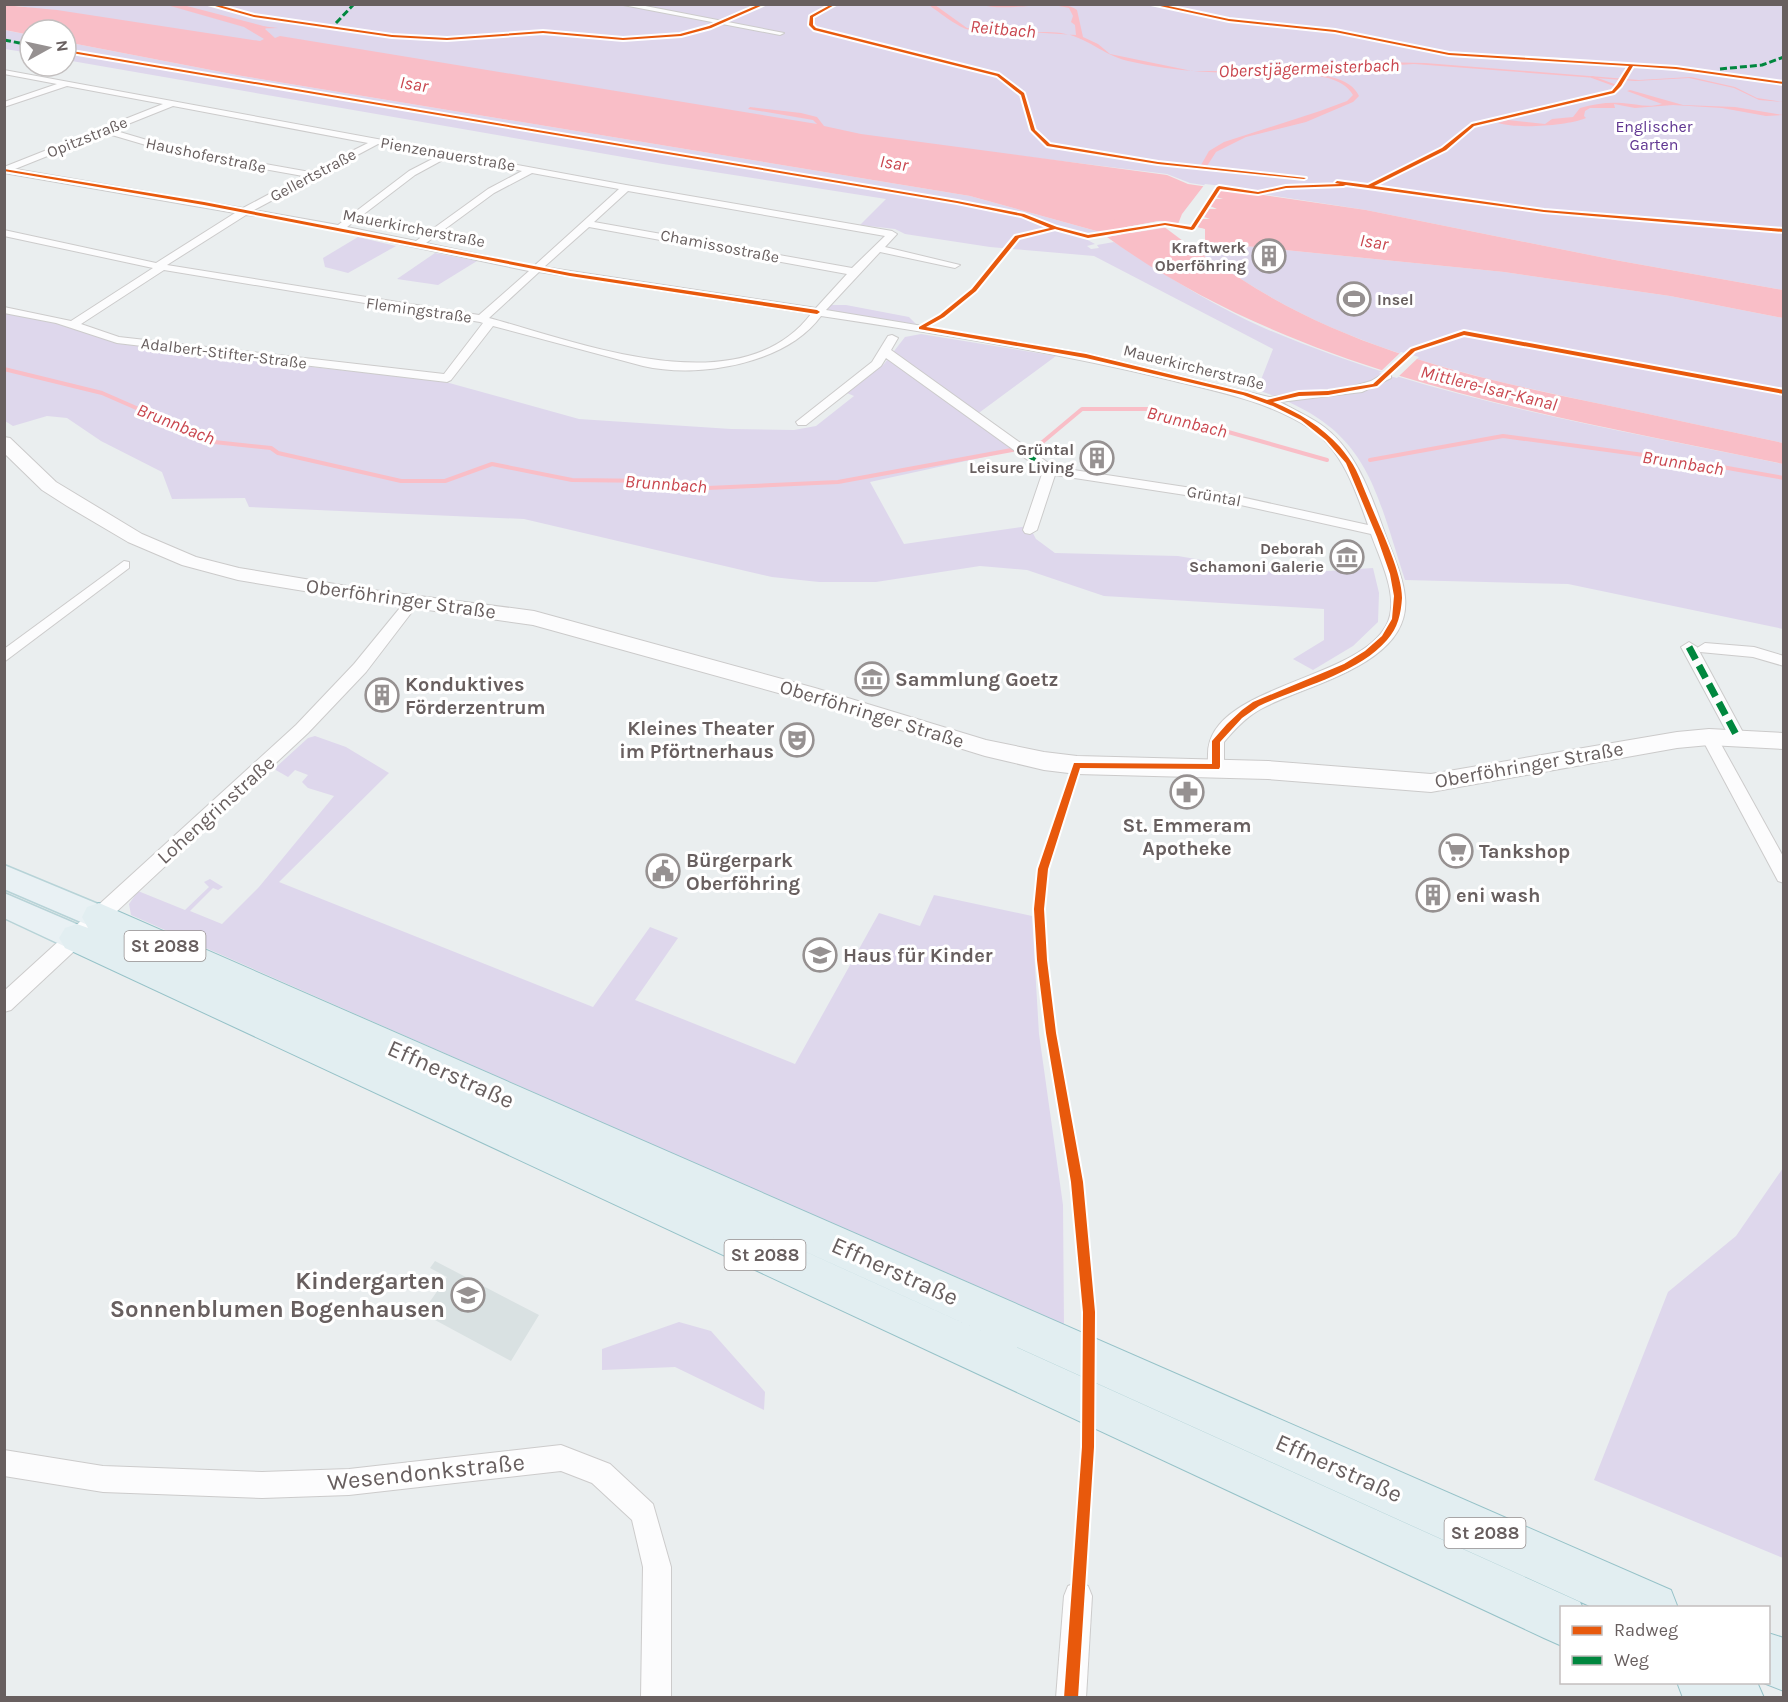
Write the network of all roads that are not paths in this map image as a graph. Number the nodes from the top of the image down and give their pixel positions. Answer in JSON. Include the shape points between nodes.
{"nodes":[{"id":1,"x":621,"y":4,"type":"edge"},
{"id":2,"x":780,"y":33,"type":"dead end"},
{"id":3,"x":4,"y":72,"type":"edge"},
{"id":4,"x":68,"y":83,"type":"junction"},
{"id":5,"x":170,"y":104,"type":"junction"},
{"id":6,"x":4,"y":105,"type":"edge"},
{"id":7,"x":104,"y":130,"type":"junction"},
{"id":8,"x":378,"y":141,"type":"junction"},
{"id":9,"x":449,"y":153,"type":"junction"},
{"id":10,"x":533,"y":169,"type":"junction"},
{"id":11,"x":4,"y":170,"type":"edge"},
{"id":12,"x":17,"y":172,"type":"junction"},
{"id":13,"x":310,"y":176,"type":"junction"},
{"id":14,"x":4,"y":178,"type":"edge"},
{"id":15,"x":627,"y":188,"type":"junction"},
{"id":16,"x":246,"y":212,"type":"junction"},
{"id":17,"x":585,"y":223,"type":"junction"},
{"id":18,"x":339,"y":229,"type":"junction"},
{"id":19,"x":4,"y":233,"type":"edge"},
{"id":20,"x":892,"y":234,"type":"joint"},
{"id":21,"x":419,"y":244,"type":"junction"},
{"id":22,"x":878,"y":249,"type":"junction"},
{"id":23,"x":955,"y":265,"type":"dead end"},
{"id":24,"x":160,"y":267,"type":"junction"},
{"id":25,"x":536,"y":269,"type":"junction"},
{"id":26,"x":855,"y":272,"type":"junction"},
{"id":27,"x":4,"y":310,"type":"edge"},
{"id":28,"x":818,"y":312,"type":"junction"},
{"id":29,"x":871,"y":320,"type":"junction"},
{"id":30,"x":485,"y":321,"type":"junction"},
{"id":31,"x":72,"y":325,"type":"junction"},
{"id":32,"x":921,"y":328,"type":"junction"},
{"id":33,"x":892,"y":338,"type":"junction"},
{"id":34,"x":886,"y":352,"type":"junction"},
{"id":35,"x":1387,"y":376,"type":"dead end"},
{"id":36,"x":1269,"y":401,"type":"junction"},
{"id":37,"x":802,"y":422,"type":"dead end"},
{"id":38,"x":7,"y":448,"type":"edge"},
{"id":39,"x":1050,"y":470,"type":"junction"},
{"id":40,"x":1030,"y":530,"type":"dead end"},
{"id":41,"x":1377,"y":531,"type":"junction"},
{"id":42,"x":124,"y":565,"type":"dead end"},
{"id":43,"x":413,"y":601,"type":"junction"},
{"id":44,"x":4,"y":657,"type":"edge"},
{"id":45,"x":1784,"y":661,"type":"edge"},
{"id":46,"x":1709,"y":737,"type":"junction"},
{"id":47,"x":1738,"y":738,"type":"junction"},
{"id":48,"x":1784,"y":741,"type":"edge"},
{"id":49,"x":1216,"y":767,"type":"junction"},
{"id":50,"x":4,"y":876,"type":"edge"},
{"id":51,"x":1784,"y":876,"type":"edge"},
{"id":52,"x":4,"y":904,"type":"edge"},
{"id":53,"x":88,"y":927,"type":"junction"},
{"id":54,"x":4,"y":1004,"type":"edge"},
{"id":55,"x":4,"y":1464,"type":"edge"},
{"id":56,"x":1078,"y":1596,"type":"dead end"},
{"id":57,"x":1648,"y":1606,"type":"edge"},
{"id":58,"x":1560,"y":1619,"type":"edge"},
{"id":59,"x":1770,"y":1657,"type":"edge"},
{"id":60,"x":1784,"y":1665,"type":"edge"},
{"id":61,"x":1705,"y":1684,"type":"edge"},
{"id":62,"x":656,"y":1698,"type":"edge"},
{"id":63,"x":1071,"y":1698,"type":"edge"},
{"id":64,"x":1737,"y":1698,"type":"edge"}],
"edges":[{"from":1,"to":2,"type":"street"},
{"from":3,"to":4,"type":"street","name":"Pienzenauerstraße"},
{"from":4,"to":5,"type":"street","name":"Pienzenauerstraße"},
{"from":4,"to":6,"type":"street"},
{"from":5,"to":7,"type":"street","name":"Opitzstraße"},
{"from":5,"to":8,"type":"street","name":"Pienzenauerstraße"},
{"from":7,"to":11,"type":"street","name":"Opitzstraße"},
{"from":7,"to":13,"type":"street","name":"Haushoferstraße","via":[[173,150]]},
{"from":8,"to":9,"type":"street","name":"Pienzenauerstraße"},
{"from":8,"to":13,"type":"street","name":"Gellertstraße"},
{"from":9,"to":10,"type":"street","name":"Pienzenauerstraße"},
{"from":9,"to":18,"type":"street","via":[[412,173]]},
{"from":10,"to":15,"type":"street","name":"Pienzenauerstraße"},
{"from":10,"to":21,"type":"street","via":[[491,191]]},
{"from":11,"to":12,"type":"street","name":"Mauerkircherstraße"},
{"from":12,"to":14,"type":"street"},
{"from":12,"to":16,"type":"street","name":"Mauerkircherstraße"},
{"from":13,"to":16,"type":"street","name":"Gellertstraße"},
{"from":15,"to":17,"type":"street"},
{"from":15,"to":20,"type":"street","name":"Pienzenauerstraße"},
{"from":16,"to":18,"type":"street","name":"Mauerkircherstraße"},
{"from":16,"to":24,"type":"street","name":"Gellertstraße"},
{"from":17,"to":25,"type":"street"},
{"from":17,"to":26,"type":"street","name":"Chamissostraße"},
{"from":18,"to":21,"type":"street","name":"Mauerkircherstraße"},
{"from":19,"to":24,"type":"street","name":"Flemingstraße"},
{"from":20,"to":22,"type":"street","name":"Flemingstraße"},
{"from":21,"to":25,"type":"street","name":"Mauerkircherstraße"},
{"from":22,"to":23,"type":"street"},
{"from":22,"to":26,"type":"street","name":"Flemingstraße"},
{"from":24,"to":30,"type":"street","name":"Flemingstraße"},
{"from":24,"to":31,"type":"street","name":"Gellertstraße"},
{"from":25,"to":28,"type":"street","name":"Mauerkircherstraße"},
{"from":25,"to":30,"type":"street"},
{"from":26,"to":28,"type":"street","name":"Flemingstraße"},
{"from":27,"to":31,"type":"street","name":"Adalbert-Stifter-Straße"},
{"from":28,"to":29,"type":"street","name":"Mauerkircherstraße"},
{"from":28,"to":30,"type":"street","name":"Flemingstraße","via":[[803,331],[772,349],[701,366],[647,364]]},
{"from":29,"to":32,"type":"street","name":"Mauerkircherstraße"},
{"from":29,"to":33,"type":"street"},
{"from":30,"to":31,"type":"street","name":"Adalbert-Stifter-Straße","via":[[447,378],[117,340]]},
{"from":32,"to":33,"type":"street"},
{"from":32,"to":36,"type":"street","name":"Mauerkircherstraße","via":[[1086,356]]},
{"from":33,"to":34,"type":"street"},
{"from":34,"to":37,"type":"street","via":[[877,364]]},
{"from":34,"to":39,"type":"street","name":"Grüntal"},
{"from":35,"to":36,"type":"street","via":[[1375,385],[1356,390],[1299,394]]},
{"from":36,"to":41,"type":"street","name":"Mauerkircherstraße","via":[[1316,427],[1338,448],[1355,475]]},
{"from":38,"to":43,"type":"main road","name":"Oberföhringer Straße","via":[[49,486],[74,502],[135,538],[189,561],[238,574]]},
{"from":39,"to":40,"type":"street"},
{"from":39,"to":41,"type":"street","name":"Grüntal","via":[[1218,496]]},
{"from":41,"to":49,"type":"street","name":"Mauerkircherstraße","via":[[1398,597],[1394,626],[1355,662],[1278,693],[1234,720],[1216,741]]},
{"from":42,"to":44,"type":"street"},
{"from":43,"to":49,"type":"main road","name":"Oberföhringer Straße","via":[[577,628],[1012,755],[1077,765]]},
{"from":43,"to":53,"type":"street","name":"Lohengrinstraße","via":[[360,668],[302,729]]},
{"from":45,"to":47,"type":"street","via":[[1754,652],[1697,647]]},
{"from":46,"to":47,"type":"main road","name":"Oberföhringer Straße"},
{"from":46,"to":49,"type":"main road","name":"Oberföhringer Straße","via":[[1431,783]]},
{"from":46,"to":51,"type":"street"},
{"from":47,"to":48,"type":"main road","name":"Oberföhringer Straße"},
{"from":50,"to":53,"type":"main road","name":"Effnerstraße","number":"St 2088"},
{"from":52,"to":53,"type":"main road","name":"Effnerstraße","number":"St 2088"},
{"from":53,"to":54,"type":"street","name":"Lohengrinstraße"},
{"from":53,"to":57,"type":"highway","name":"Effnerstraße","number":"St 2088"},
{"from":53,"to":58,"type":"highway","name":"Effnerstraße","number":"St 2088"},
{"from":55,"to":62,"type":"street","name":"Wesendonkstraße","via":[[103,1479],[262,1485],[349,1482],[561,1458],[581,1465],[601,1473],[645,1513],[657,1567]]},
{"from":56,"to":63,"type":"street"},
{"from":59,"to":60,"type":"highway"},
{"from":61,"to":64,"type":"highway"}]}
